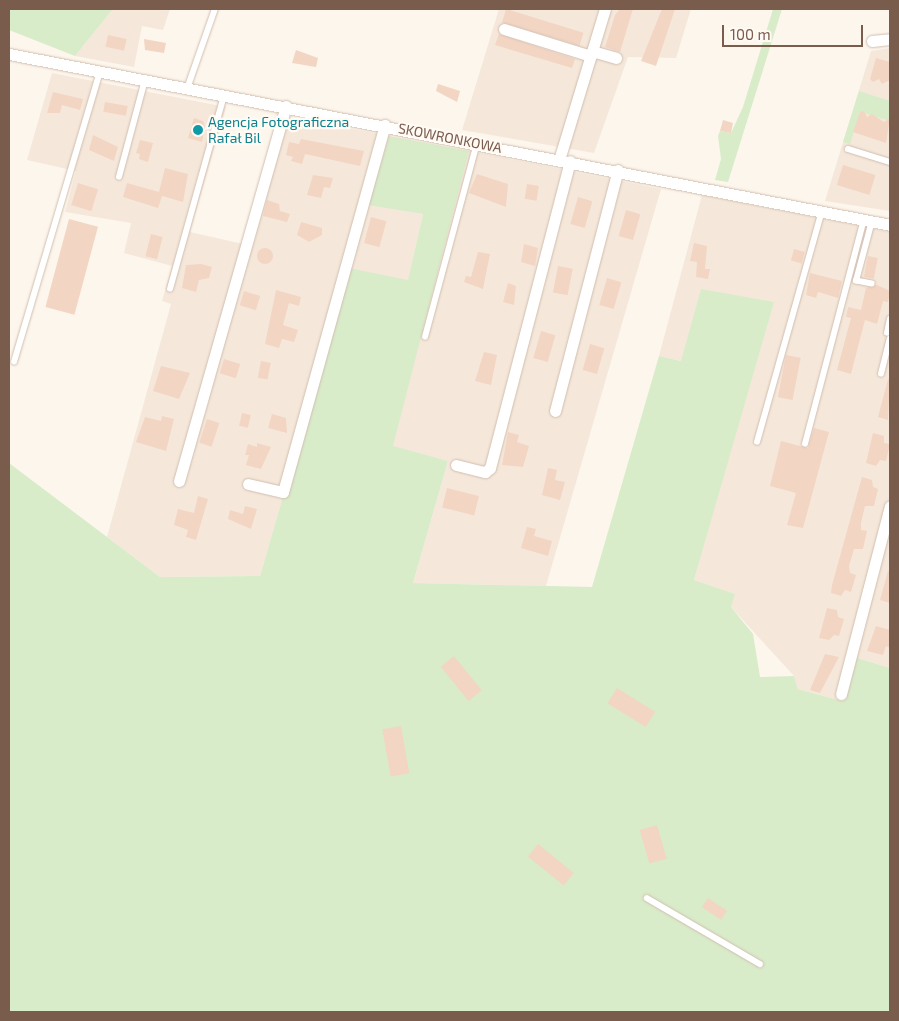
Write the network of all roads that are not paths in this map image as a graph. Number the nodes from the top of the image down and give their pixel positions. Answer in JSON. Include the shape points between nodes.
{"nodes":[{"id":1,"x":215,"y":9,"type":"edge"},
{"id":2,"x":605,"y":9,"type":"edge"},
{"id":3,"x":504,"y":29,"type":"dead end"},
{"id":4,"x":890,"y":39,"type":"edge"},
{"id":5,"x":872,"y":41,"type":"dead end"},
{"id":6,"x":591,"y":53,"type":"junction"},
{"id":7,"x":9,"y":54,"type":"edge"},
{"id":8,"x":616,"y":58,"type":"dead end"},
{"id":9,"x":100,"y":70,"type":"junction"},
{"id":10,"x":146,"y":78,"type":"junction"},
{"id":11,"x":188,"y":86,"type":"junction"},
{"id":12,"x":225,"y":94,"type":"junction"},
{"id":13,"x":286,"y":106,"type":"junction"},
{"id":14,"x":385,"y":125,"type":"junction"},
{"id":15,"x":477,"y":143,"type":"junction"},
{"id":16,"x":848,"y":149,"type":"dead end"},
{"id":17,"x":565,"y":160,"type":"junction"},
{"id":18,"x":890,"y":162,"type":"edge"},
{"id":19,"x":618,"y":170,"type":"junction"},
{"id":20,"x":119,"y":177,"type":"dead end"},
{"id":21,"x":822,"y":211,"type":"junction"},
{"id":22,"x":868,"y":220,"type":"junction"},
{"id":23,"x":890,"y":225,"type":"edge"},
{"id":24,"x":872,"y":284,"type":"dead end"},
{"id":25,"x":170,"y":289,"type":"dead end"},
{"id":26,"x":890,"y":320,"type":"edge"},
{"id":27,"x":889,"y":336,"type":"edge"},
{"id":28,"x":425,"y":337,"type":"dead end"},
{"id":29,"x":14,"y":362,"type":"dead end"},
{"id":30,"x":880,"y":374,"type":"dead end"},
{"id":31,"x":555,"y":411,"type":"dead end"},
{"id":32,"x":757,"y":442,"type":"dead end"},
{"id":33,"x":805,"y":444,"type":"dead end"},
{"id":34,"x":456,"y":465,"type":"dead end"},
{"id":35,"x":179,"y":481,"type":"dead end"},
{"id":36,"x":248,"y":484,"type":"dead end"},
{"id":37,"x":890,"y":506,"type":"edge"},
{"id":38,"x":841,"y":694,"type":"dead end"},
{"id":39,"x":647,"y":898,"type":"dead end"},
{"id":40,"x":760,"y":964,"type":"dead end"}],
"edges":[{"from":1,"to":11,"type":"lane"},
{"from":2,"to":6,"type":"street"},
{"from":3,"to":6,"type":"street"},
{"from":4,"to":5,"type":"street"},
{"from":6,"to":8,"type":"street"},
{"from":6,"to":17,"type":"street"},
{"from":7,"to":9,"type":"street","name":"SKOWRONKOWA"},
{"from":9,"to":10,"type":"street","name":"SKOWRONKOWA"},
{"from":9,"to":29,"type":"lane"},
{"from":10,"to":11,"type":"street","name":"SKOWRONKOWA"},
{"from":10,"to":20,"type":"lane"},
{"from":11,"to":12,"type":"street","name":"SKOWRONKOWA"},
{"from":12,"to":13,"type":"street","name":"SKOWRONKOWA"},
{"from":12,"to":25,"type":"lane"},
{"from":13,"to":14,"type":"street","name":"SKOWRONKOWA"},
{"from":13,"to":35,"type":"street"},
{"from":14,"to":15,"type":"street","name":"SKOWRONKOWA"},
{"from":14,"to":36,"type":"street","via":[[283,492]]},
{"from":15,"to":17,"type":"street","name":"SKOWRONKOWA"},
{"from":15,"to":28,"type":"lane"},
{"from":16,"to":18,"type":"lane"},
{"from":17,"to":19,"type":"street","name":"SKOWRONKOWA"},
{"from":17,"to":34,"type":"street","via":[[490,468],[486,472]]},
{"from":19,"to":21,"type":"street","name":"SKOWRONKOWA"},
{"from":19,"to":31,"type":"street"},
{"from":21,"to":22,"type":"street","name":"SKOWRONKOWA"},
{"from":21,"to":32,"type":"lane"},
{"from":22,"to":23,"type":"street","name":"SKOWRONKOWA"},
{"from":22,"to":24,"type":"lane","via":[[856,280]]},
{"from":22,"to":33,"type":"lane"},
{"from":26,"to":27,"type":"lane"},
{"from":27,"to":30,"type":"lane"},
{"from":37,"to":38,"type":"street"},
{"from":39,"to":40,"type":"lane"}]}
